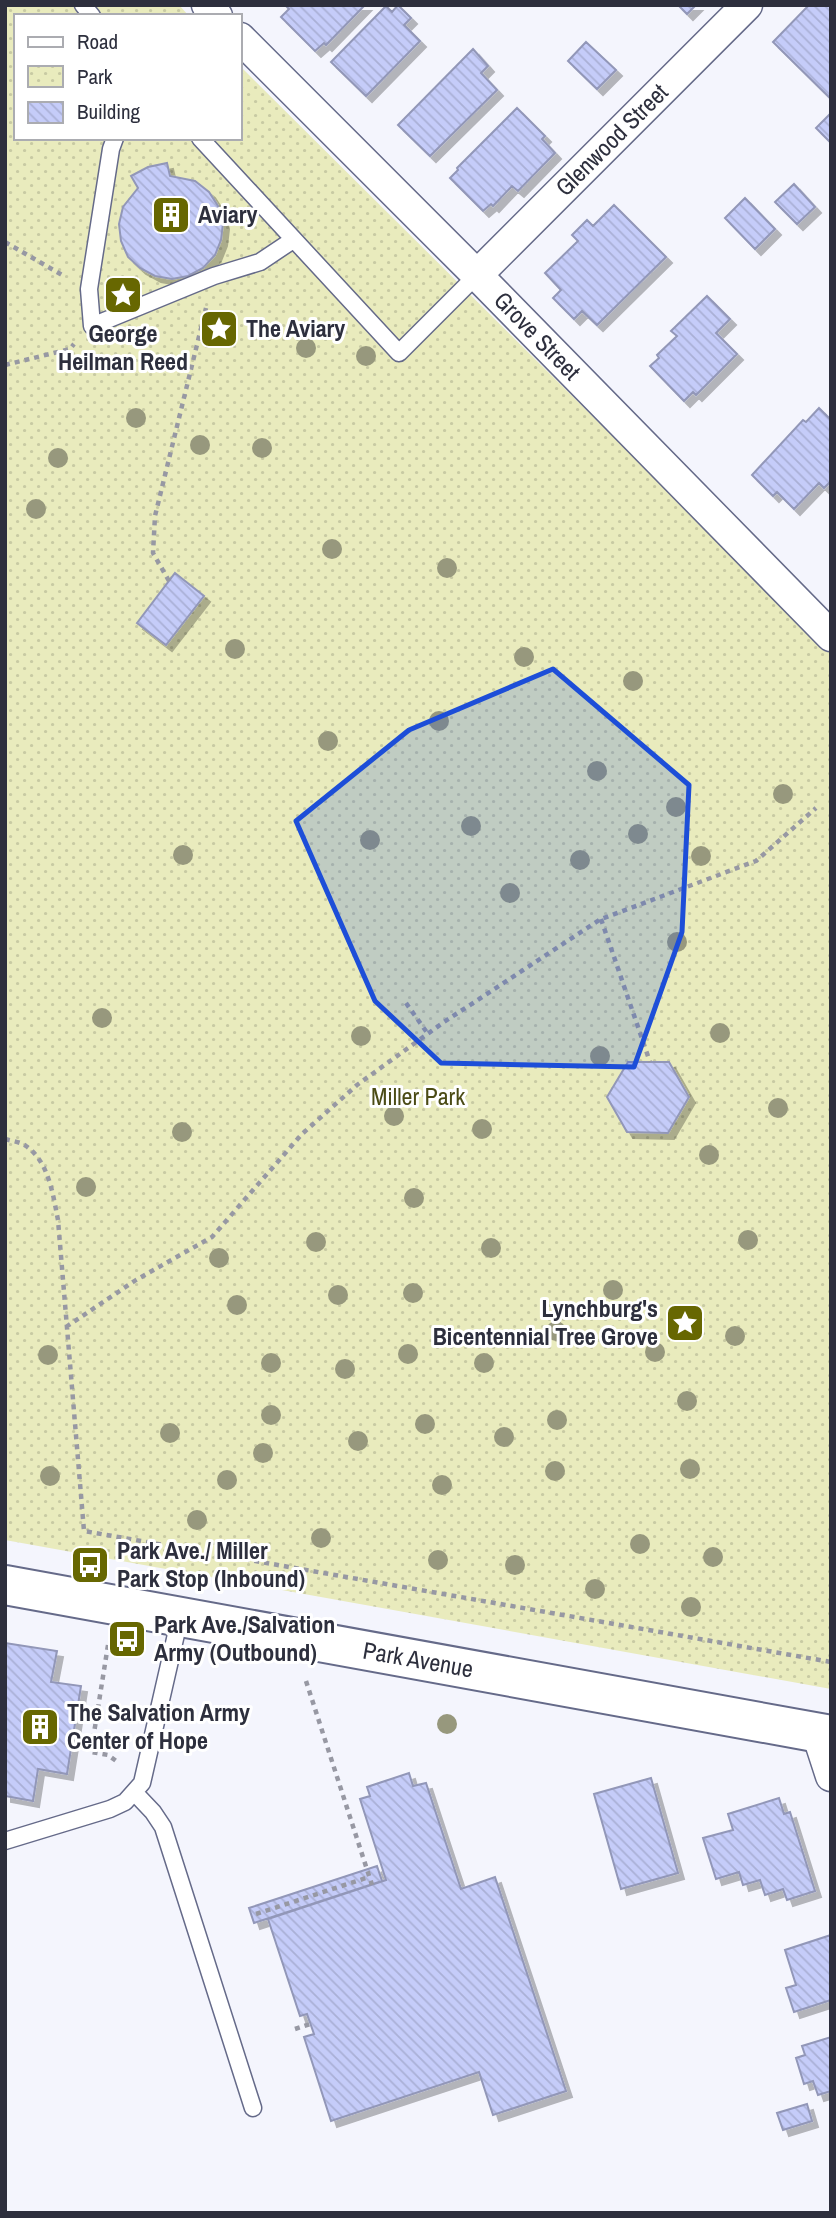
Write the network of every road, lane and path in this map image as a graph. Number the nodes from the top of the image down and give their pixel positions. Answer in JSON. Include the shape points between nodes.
{"nodes":[{"id":1,"x":747,"y":5,"type":"edge"},
{"id":2,"x":242,"y":40,"type":"edge"},
{"id":3,"x":114,"y":140,"type":"edge"},
{"id":4,"x":202,"y":140,"type":"edge"},
{"id":5,"x":293,"y":240,"type":"junction"},
{"id":6,"x":5,"y":242,"type":"edge"},
{"id":7,"x":477,"y":275,"type":"junction"},
{"id":8,"x":214,"y":276,"type":"junction"},
{"id":9,"x":89,"y":289,"type":"junction"},
{"id":10,"x":92,"y":326,"type":"junction"},
{"id":11,"x":5,"y":365,"type":"edge"},
{"id":12,"x":169,"y":582,"type":"dead end"},
{"id":13,"x":831,"y":636,"type":"edge"},
{"id":14,"x":816,"y":808,"type":"dead end"},
{"id":15,"x":601,"y":919,"type":"junction"},
{"id":16,"x":406,"y":1003,"type":"dead end"},
{"id":17,"x":428,"y":1034,"type":"junction"},
{"id":18,"x":650,"y":1062,"type":"dead end"},
{"id":19,"x":5,"y":1139,"type":"edge"},
{"id":20,"x":66,"y":1327,"type":"junction"},
{"id":21,"x":5,"y":1585,"type":"edge"},
{"id":22,"x":180,"y":1617,"type":"junction"},
{"id":23,"x":108,"y":1646,"type":"dead end"},
{"id":24,"x":831,"y":1662,"type":"edge"},
{"id":25,"x":305,"y":1680,"type":"dead end"},
{"id":26,"x":824,"y":1734,"type":"edge"},
{"id":27,"x":125,"y":1768,"type":"dead end"},
{"id":28,"x":831,"y":1776,"type":"edge"},
{"id":29,"x":134,"y":1792,"type":"junction"},
{"id":30,"x":5,"y":1841,"type":"edge"},
{"id":31,"x":369,"y":1877,"type":"junction"},
{"id":32,"x":372,"y":1885,"type":"dead end"},
{"id":33,"x":256,"y":1914,"type":"dead end"},
{"id":34,"x":310,"y":2024,"type":"dead end"},
{"id":35,"x":295,"y":2029,"type":"dead end"},
{"id":36,"x":253,"y":2108,"type":"dead end"}],
"edges":[{"from":1,"to":7,"type":"street","name":"Glenwood Street"},
{"from":2,"to":7,"type":"street","name":"Grove Street"},
{"from":3,"to":9,"type":"lane"},
{"from":4,"to":5,"type":"lane"},
{"from":5,"to":7,"type":"lane","via":[[399,353]]},
{"from":5,"to":8,"type":"lane","via":[[260,262]]},
{"from":6,"to":9,"type":"path"},
{"from":7,"to":13,"type":"street","name":"Grove Street"},
{"from":8,"to":10,"type":"lane"},
{"from":8,"to":12,"type":"path","via":[[155,516],[153,554]]},
{"from":9,"to":10,"type":"lane"},
{"from":10,"to":11,"type":"path","via":[[70,349]]},
{"from":14,"to":15,"type":"path","via":[[756,861]]},
{"from":15,"to":17,"type":"path"},
{"from":15,"to":18,"type":"path"},
{"from":16,"to":17,"type":"path"},
{"from":17,"to":20,"type":"path","via":[[357,1085],[302,1133],[212,1237]]},
{"from":19,"to":20,"type":"path","via":[[26,1145],[41,1162],[52,1188]]},
{"from":20,"to":24,"type":"path","via":[[84,1531]]},
{"from":21,"to":22,"type":"main road","name":"Park Avenue"},
{"from":22,"to":26,"type":"main road","name":"Park Avenue"},
{"from":22,"to":29,"type":"lane","via":[[142,1783]]},
{"from":23,"to":27,"type":"path","via":[[90,1752],[108,1755]]},
{"from":25,"to":31,"type":"path"},
{"from":26,"to":28,"type":"street"},
{"from":29,"to":30,"type":"lane","via":[[110,1809]]},
{"from":29,"to":36,"type":"lane","via":[[163,1827]]},
{"from":31,"to":32,"type":"path"},
{"from":31,"to":33,"type":"path"},
{"from":34,"to":35,"type":"path"}]}
